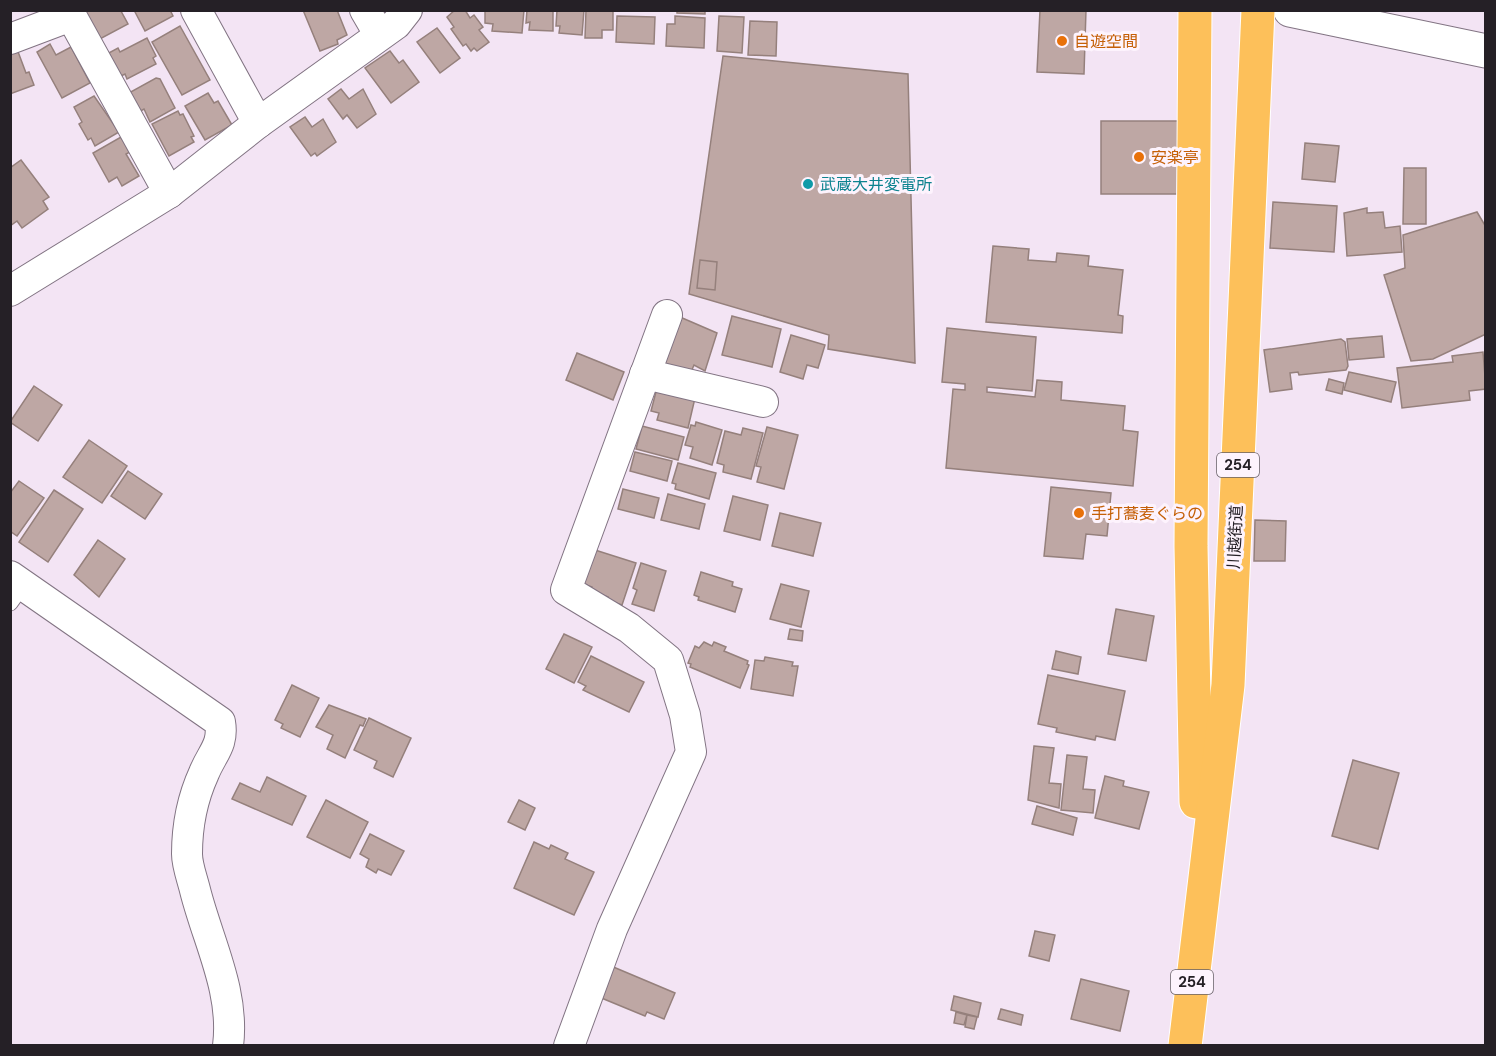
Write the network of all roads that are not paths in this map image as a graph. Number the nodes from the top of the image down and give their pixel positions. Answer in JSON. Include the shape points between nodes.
{"nodes":[{"id":1,"x":196,"y":10,"type":"edge"},
{"id":2,"x":407,"y":10,"type":"edge"},
{"id":3,"x":1195,"y":10,"type":"edge"},
{"id":4,"x":1258,"y":10,"type":"edge"},
{"id":5,"x":1290,"y":10,"type":"edge"},
{"id":6,"x":70,"y":13,"type":"edge"},
{"id":7,"x":372,"y":22,"type":"edge"},
{"id":8,"x":10,"y":39,"type":"edge"},
{"id":9,"x":1485,"y":51,"type":"edge"},
{"id":10,"x":258,"y":123,"type":"junction"},
{"id":11,"x":169,"y":193,"type":"junction"},
{"id":12,"x":10,"y":291,"type":"edge"},
{"id":13,"x":667,"y":315,"type":"dead end"},
{"id":14,"x":645,"y":374,"type":"junction"},
{"id":15,"x":763,"y":402,"type":"dead end"},
{"id":16,"x":15,"y":588,"type":"edge"},
{"id":17,"x":1198,"y":918,"type":"junction"},
{"id":18,"x":228,"y":1046,"type":"edge"},
{"id":19,"x":569,"y":1046,"type":"edge"},
{"id":20,"x":1185,"y":1046,"type":"edge"}],
"edges":[{"from":1,"to":10,"type":"street"},
{"from":2,"to":7,"type":"street","via":[[396,24]]},
{"from":3,"to":17,"type":"highway","name":"川越街道","number":"254","via":[[1191,546]]},
{"from":4,"to":17,"type":"highway","name":"川越街道","number":"254","via":[[1228,684]]},
{"from":5,"to":9,"type":"street"},
{"from":6,"to":8,"type":"street"},
{"from":6,"to":11,"type":"street"},
{"from":7,"to":10,"type":"street"},
{"from":10,"to":11,"type":"street"},
{"from":11,"to":12,"type":"street"},
{"from":13,"to":14,"type":"street"},
{"from":14,"to":15,"type":"street"},
{"from":14,"to":19,"type":"street","via":[[566,590],[629,628],[668,660],[685,715],[691,752],[612,929]]},
{"from":16,"to":18,"type":"street","via":[[220,722],[222,737],[190,816],[186,856],[210,945],[227,990],[231,1024]]},
{"from":17,"to":20,"type":"highway","name":"川越街道","number":"254"}]}
